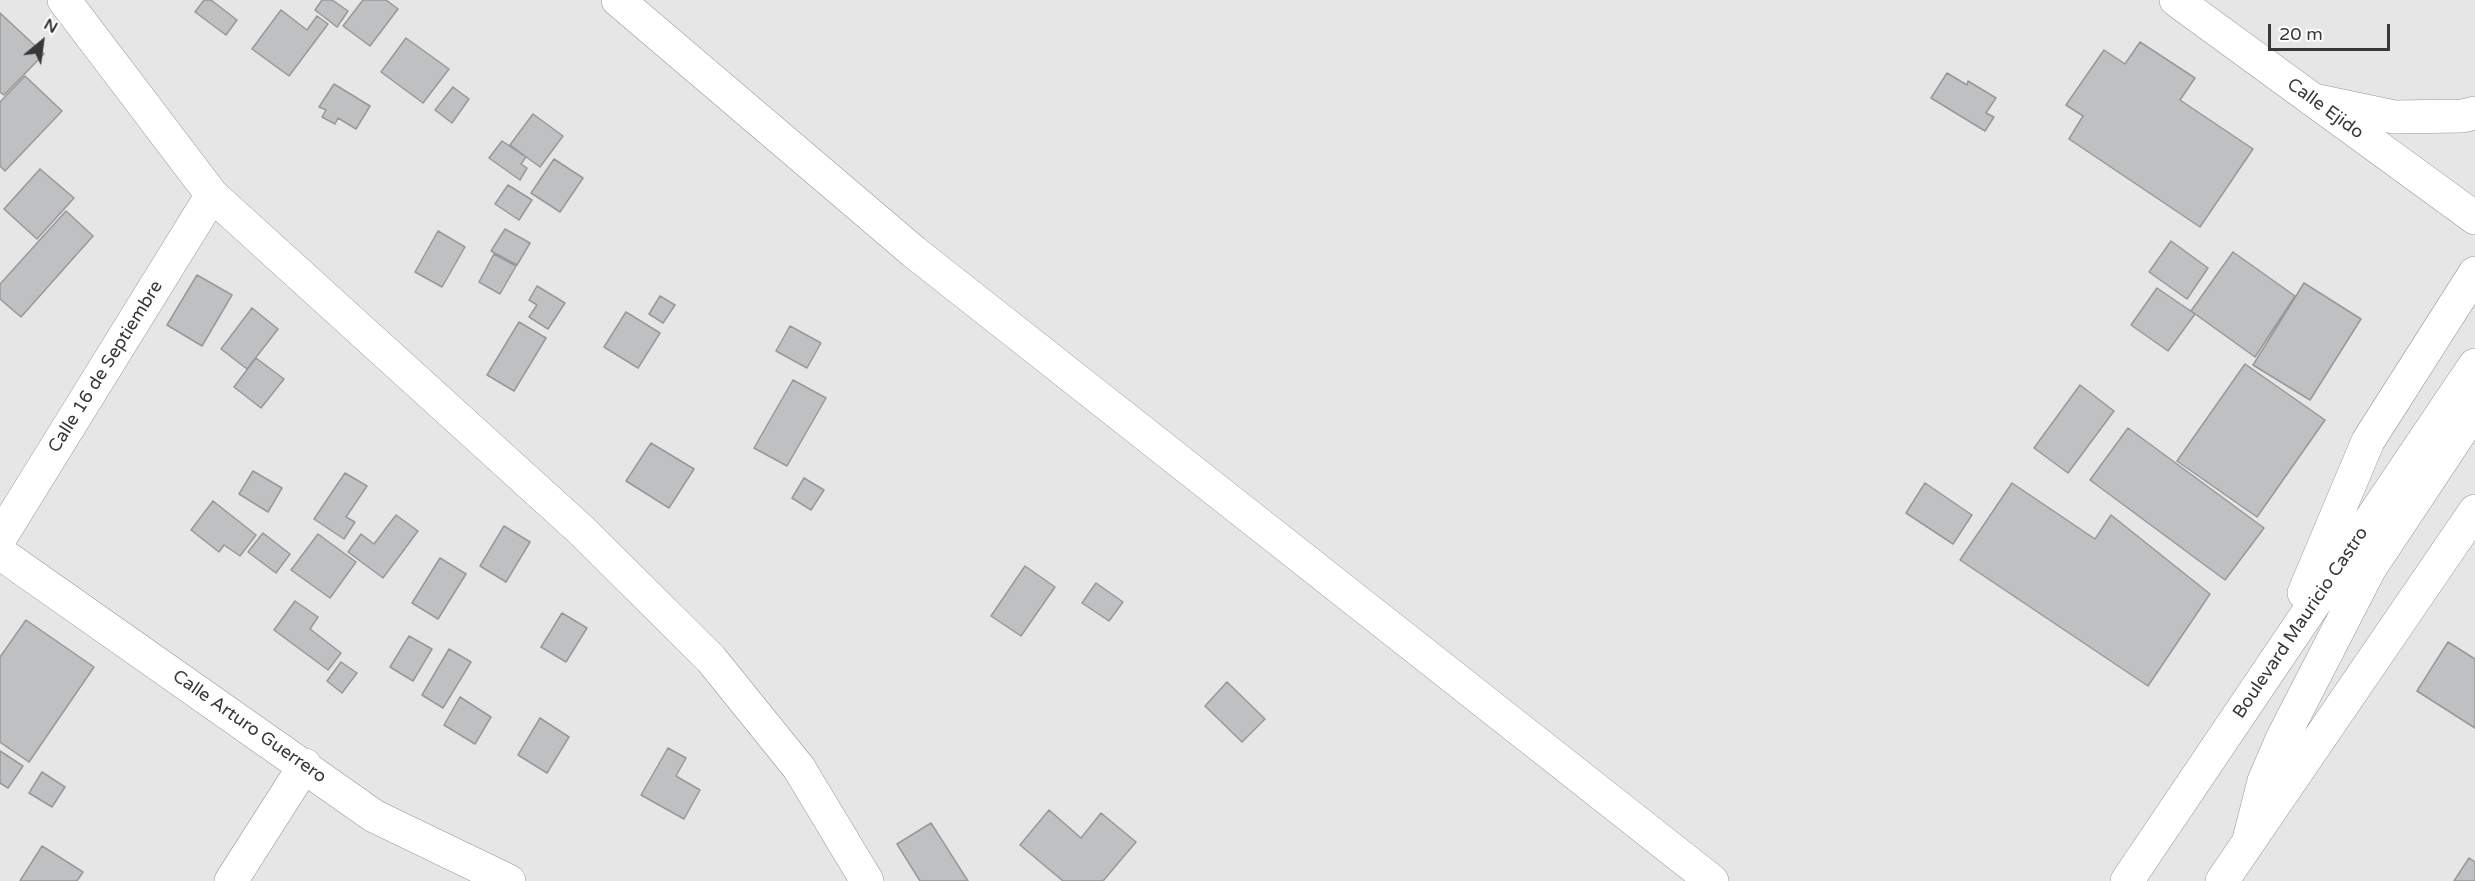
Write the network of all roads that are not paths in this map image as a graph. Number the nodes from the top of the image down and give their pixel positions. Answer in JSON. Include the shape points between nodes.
{"nodes":[{"id":1,"x":64,"y":0,"type":"edge"},
{"id":2,"x":618,"y":0,"type":"edge"},
{"id":3,"x":2176,"y":0,"type":"edge"},
{"id":4,"x":2313,"y":100,"type":"junction"},
{"id":5,"x":2475,"y":113,"type":"edge"},
{"id":6,"x":212,"y":195,"type":"junction"},
{"id":7,"x":2475,"y":218,"type":"edge"},
{"id":8,"x":2475,"y":273,"type":"edge"},
{"id":9,"x":2475,"y":364,"type":"edge"},
{"id":10,"x":2475,"y":410,"type":"edge"},
{"id":11,"x":2475,"y":511,"type":"edge"},
{"id":12,"x":0,"y":538,"type":"edge"},
{"id":13,"x":0,"y":553,"type":"edge"},
{"id":14,"x":2274,"y":663,"type":"junction"},
{"id":15,"x":305,"y":765,"type":"junction"},
{"id":16,"x":2249,"y":840,"type":"junction"},
{"id":17,"x":231,"y":881,"type":"edge"},
{"id":18,"x":509,"y":881,"type":"edge"},
{"id":19,"x":867,"y":881,"type":"edge"},
{"id":20,"x":1712,"y":881,"type":"edge"},
{"id":21,"x":2127,"y":881,"type":"edge"},
{"id":22,"x":2222,"y":881,"type":"edge"}],
"edges":[{"from":1,"to":6,"type":"main road"},
{"from":2,"to":20,"type":"main road","via":[[924,260]]},
{"from":3,"to":4,"type":"main road","name":"Calle Ejido"},
{"from":4,"to":5,"type":"main road","via":[[2394,117]]},
{"from":4,"to":7,"type":"main road","name":"Calle Ejido"},
{"from":6,"to":12,"type":"main road","name":"Calle 16 de Septiembre"},
{"from":6,"to":19,"type":"main road","via":[[581,530],[711,659],[799,768]]},
{"from":8,"to":14,"type":"main road","via":[[2368,441]]},
{"from":9,"to":14,"type":"main road","name":"Boulevard Mauricio Castro"},
{"from":10,"to":16,"type":"main road","via":[[2364,578],[2278,749],[2264,781]]},
{"from":11,"to":16,"type":"main road"},
{"from":13,"to":15,"type":"main road","name":"Calle Arturo Guerrero"},
{"from":14,"to":21,"type":"main road","name":"Boulevard Mauricio Castro"},
{"from":15,"to":17,"type":"main road"},
{"from":15,"to":18,"type":"main road","name":"Calle Arturo Guerrero","via":[[374,816]]},
{"from":16,"to":22,"type":"main road"}]}
